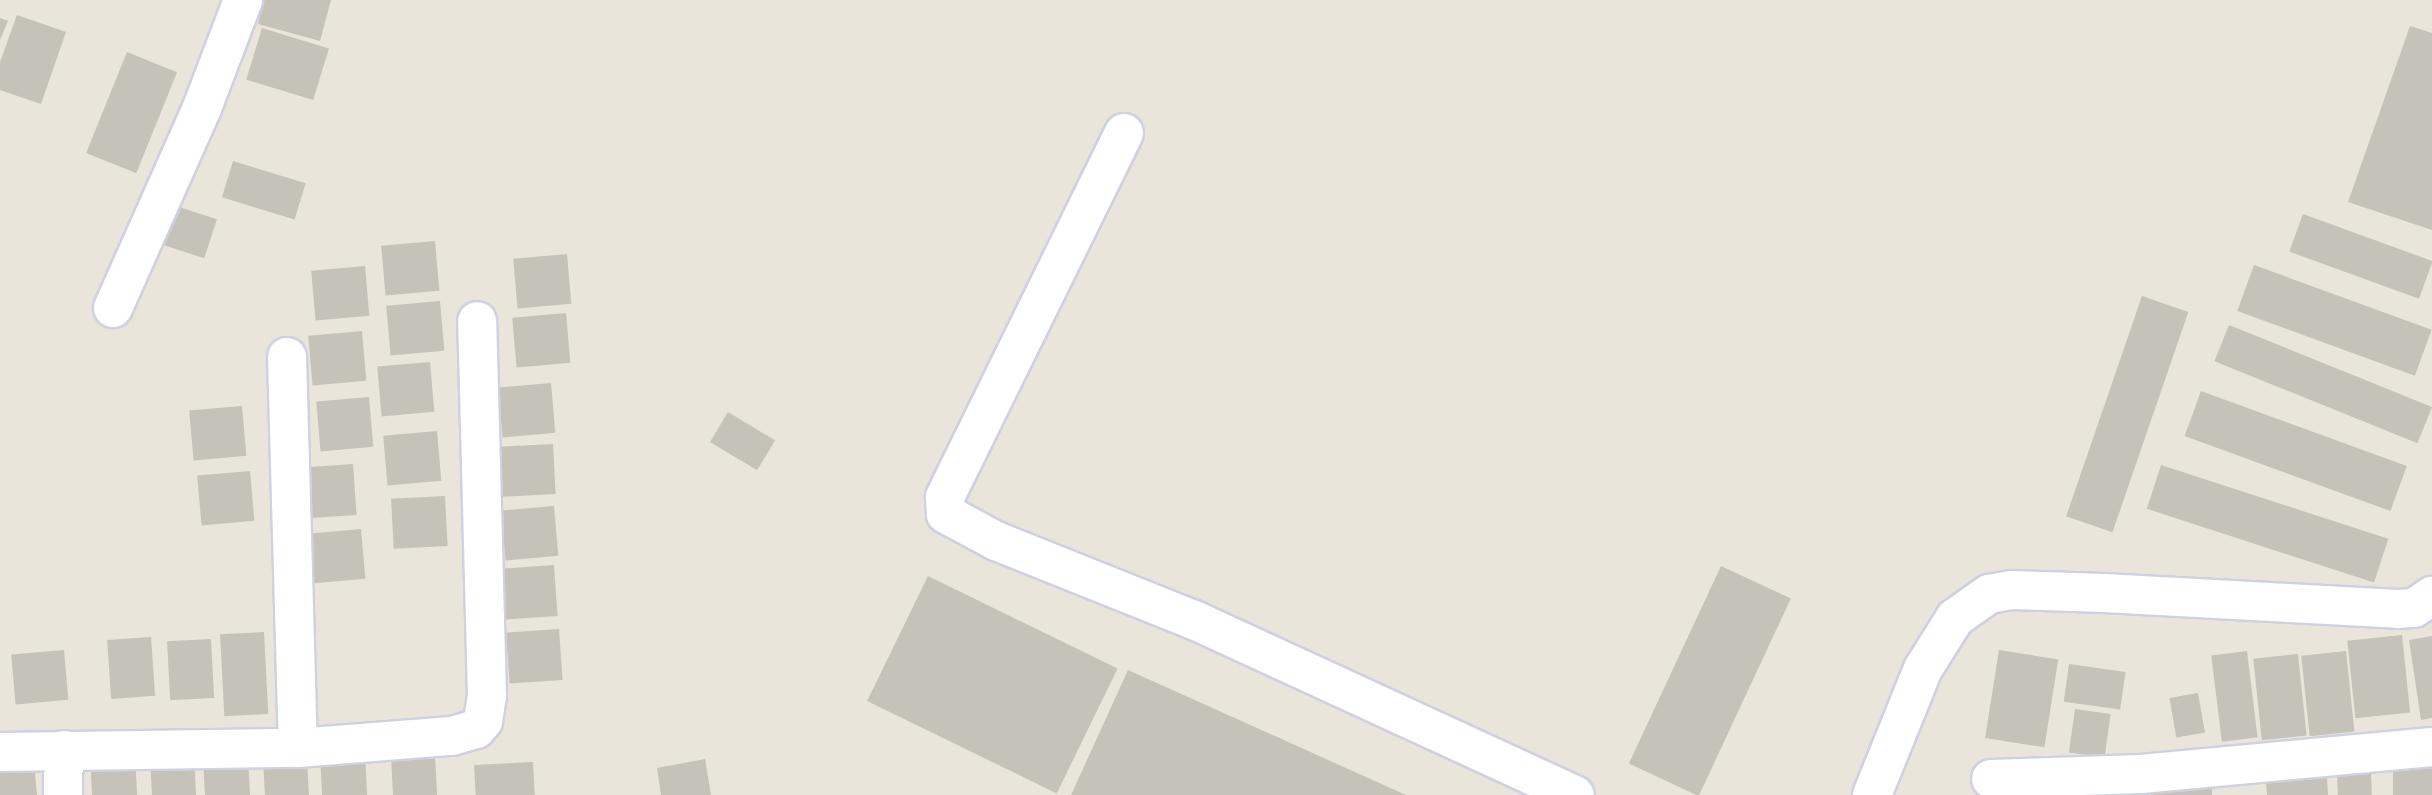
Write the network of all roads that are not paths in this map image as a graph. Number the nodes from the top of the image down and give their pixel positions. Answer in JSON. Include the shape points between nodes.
{"nodes":[{"id":1,"x":243,"y":0,"type":"edge"},
{"id":2,"x":1124,"y":132,"type":"dead end"},
{"id":3,"x":113,"y":308,"type":"dead end"},
{"id":4,"x":477,"y":321,"type":"dead end"},
{"id":5,"x":287,"y":357,"type":"dead end"},
{"id":6,"x":2432,"y":596,"type":"edge"},
{"id":7,"x":2432,"y":747,"type":"edge"},
{"id":8,"x":298,"y":748,"type":"junction"},
{"id":9,"x":64,"y":750,"type":"junction"},
{"id":10,"x":0,"y":752,"type":"edge"},
{"id":11,"x":1992,"y":779,"type":"dead end"},
{"id":12,"x":63,"y":795,"type":"edge"},
{"id":13,"x":1575,"y":795,"type":"edge"},
{"id":14,"x":1872,"y":795,"type":"edge"}],
"edges":[{"from":1,"to":3,"type":"street","via":[[202,108]]},
{"from":2,"to":13,"type":"street","via":[[945,496],[946,514],[996,541],[1194,620]]},
{"from":4,"to":8,"type":"street","via":[[487,696],[483,721],[452,736]]},
{"from":5,"to":8,"type":"street"},
{"from":6,"to":14,"type":"street","via":[[2414,608],[2398,609],[2104,593],[2012,590],[1989,594],[1955,618],[1923,669]]},
{"from":7,"to":11,"type":"street","via":[[2141,774]]},
{"from":8,"to":9,"type":"street"},
{"from":9,"to":10,"type":"street"},
{"from":9,"to":12,"type":"street"}]}
